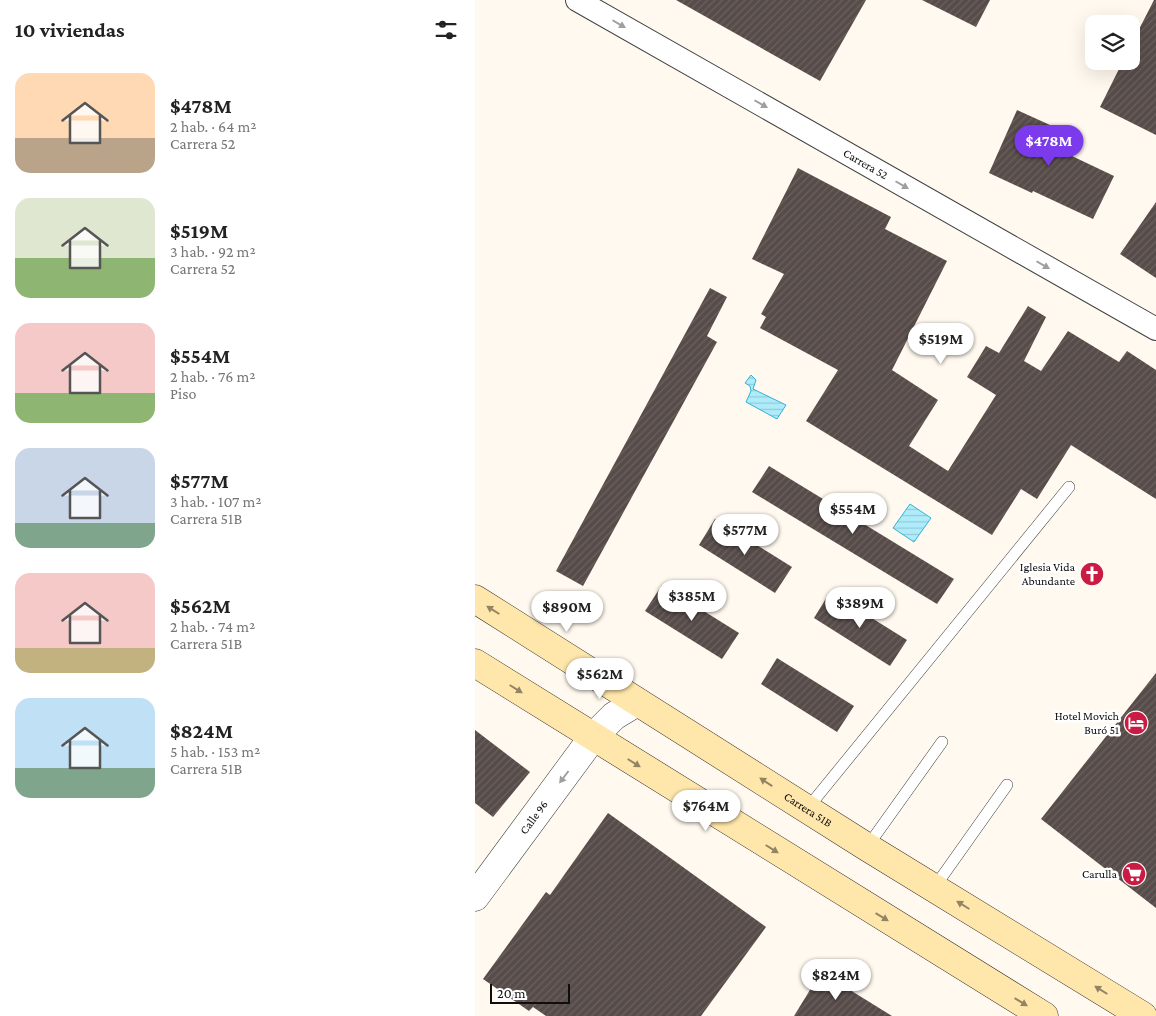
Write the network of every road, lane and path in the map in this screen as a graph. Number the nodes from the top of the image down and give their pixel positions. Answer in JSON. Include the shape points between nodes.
{"nodes":[{"id":1,"x":577,"y":0,"type":"edge"},
{"id":2,"x":1156,"y":329,"type":"edge"},
{"id":3,"x":1069,"y":487,"type":"dead end"},
{"id":4,"x":475,"y":599,"type":"edge"},
{"id":5,"x":475,"y":663,"type":"edge"},
{"id":6,"x":637,"y":702,"type":"junction"},
{"id":7,"x":593,"y":737,"type":"junction"},
{"id":8,"x":943,"y":742,"type":"dead end"},
{"id":9,"x":1007,"y":785,"type":"dead end"},
{"id":10,"x":807,"y":809,"type":"junction"},
{"id":11,"x":867,"y":847,"type":"junction"},
{"id":12,"x":934,"y":888,"type":"junction"},
{"id":13,"x":475,"y":897,"type":"edge"},
{"id":14,"x":1045,"y":1016,"type":"edge"},
{"id":15,"x":1143,"y":1016,"type":"edge"}],
"edges":[{"from":1,"to":2,"type":"street","name":"Carrera 52","one_way":true},
{"from":3,"to":10,"type":"lane"},
{"from":6,"to":4,"type":"main road","name":"Carrera 51B","one_way":true},
{"from":5,"to":7,"type":"main road","one_way":true},
{"from":6,"to":7,"type":"street","name":"Calle 96","via":[[613,716]]},
{"from":10,"to":6,"type":"main road","name":"Carrera 51B","one_way":true},
{"from":7,"to":13,"type":"street","name":"Calle 96","one_way":true},
{"from":7,"to":14,"type":"main road","one_way":true},
{"from":8,"to":11,"type":"lane"},
{"from":9,"to":12,"type":"lane"},
{"from":10,"to":11,"type":"main road","name":"Carrera 51B"},
{"from":11,"to":12,"type":"main road","name":"Carrera 51B"},
{"from":15,"to":12,"type":"main road","name":"Carrera 51B","one_way":true}]}
